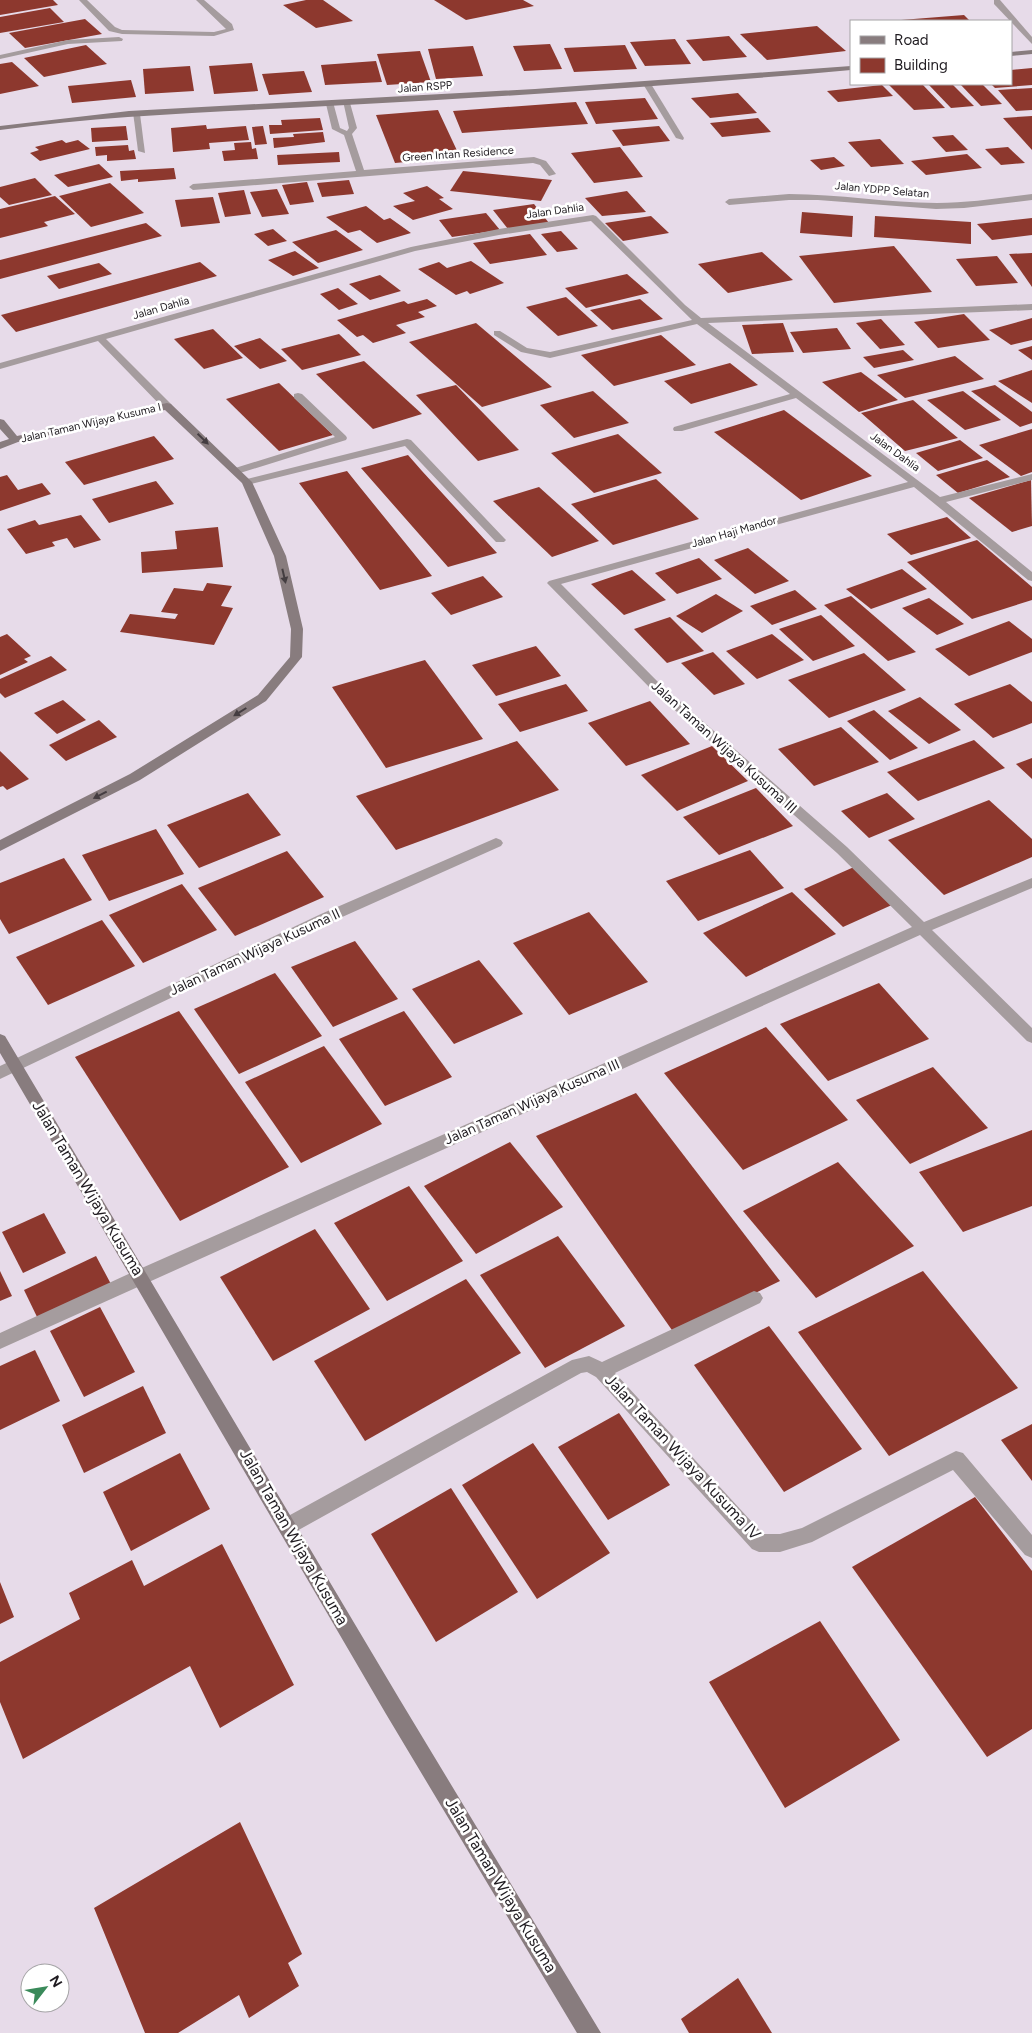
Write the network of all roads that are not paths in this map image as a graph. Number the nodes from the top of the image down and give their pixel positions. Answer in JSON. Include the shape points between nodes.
{"nodes":[{"id":1,"x":83,"y":0,"type":"edge"},
{"id":2,"x":200,"y":0,"type":"edge"},
{"id":3,"x":997,"y":2,"type":"dead end"},
{"id":4,"x":119,"y":39,"type":"dead end"},
{"id":5,"x":1032,"y":42,"type":"edge"},
{"id":6,"x":1032,"y":52,"type":"edge"},
{"id":7,"x":1012,"y":54,"type":"edge"},
{"id":8,"x":0,"y":57,"type":"edge"},
{"id":9,"x":850,"y":68,"type":"edge"},
{"id":10,"x":646,"y":84,"type":"junction"},
{"id":11,"x":346,"y":103,"type":"junction"},
{"id":12,"x":330,"y":104,"type":"junction"},
{"id":13,"x":136,"y":114,"type":"junction"},
{"id":14,"x":0,"y":128,"type":"edge"},
{"id":15,"x":348,"y":134,"type":"junction"},
{"id":16,"x":680,"y":138,"type":"dead end"},
{"id":17,"x":142,"y":151,"type":"dead end"},
{"id":18,"x":361,"y":173,"type":"junction"},
{"id":19,"x":552,"y":174,"type":"dead end"},
{"id":20,"x":193,"y":187,"type":"dead end"},
{"id":21,"x":1032,"y":197,"type":"edge"},
{"id":22,"x":729,"y":202,"type":"dead end"},
{"id":23,"x":1032,"y":307,"type":"edge"},
{"id":24,"x":699,"y":321,"type":"junction"},
{"id":25,"x":497,"y":333,"type":"dead end"},
{"id":26,"x":100,"y":338,"type":"junction"},
{"id":27,"x":0,"y":366,"type":"edge"},
{"id":28,"x":796,"y":395,"type":"junction"},
{"id":29,"x":298,"y":396,"type":"dead end"},
{"id":30,"x":167,"y":406,"type":"junction"},
{"id":31,"x":0,"y":422,"type":"edge"},
{"id":32,"x":678,"y":429,"type":"dead end"},
{"id":33,"x":15,"y":440,"type":"junction"},
{"id":34,"x":0,"y":446,"type":"edge"},
{"id":35,"x":236,"y":471,"type":"junction"},
{"id":36,"x":1032,"y":477,"type":"edge"},
{"id":37,"x":247,"y":482,"type":"junction"},
{"id":38,"x":916,"y":483,"type":"junction"},
{"id":39,"x":939,"y":501,"type":"junction"},
{"id":40,"x":500,"y":540,"type":"dead end"},
{"id":41,"x":1032,"y":578,"type":"edge"},
{"id":42,"x":553,"y":583,"type":"joint"},
{"id":43,"x":496,"y":843,"type":"dead end"},
{"id":44,"x":0,"y":846,"type":"edge"},
{"id":45,"x":1032,"y":883,"type":"edge"},
{"id":46,"x":923,"y":928,"type":"junction"},
{"id":47,"x":1032,"y":1038,"type":"edge"},
{"id":48,"x":0,"y":1040,"type":"edge"},
{"id":49,"x":16,"y":1066,"type":"junction"},
{"id":50,"x":0,"y":1073,"type":"edge"},
{"id":51,"x":141,"y":1276,"type":"junction"},
{"id":52,"x":754,"y":1298,"type":"dead end"},
{"id":53,"x":0,"y":1341,"type":"edge"},
{"id":54,"x":602,"y":1371,"type":"junction"},
{"id":55,"x":288,"y":1526,"type":"junction"},
{"id":56,"x":1032,"y":1549,"type":"edge"},
{"id":57,"x":590,"y":2033,"type":"edge"}],
"edges":[{"from":1,"to":2,"type":"street","via":[[112,29],[122,32],[214,34],[230,30]]},
{"from":3,"to":5,"type":"street"},
{"from":4,"to":8,"type":"street","via":[[68,42]]},
{"from":6,"to":7,"type":"street"},
{"from":9,"to":10,"type":"street","name":"Jalan RSPP"},
{"from":10,"to":11,"type":"street","name":"Jalan RSPP"},
{"from":10,"to":16,"type":"street"},
{"from":11,"to":12,"type":"street","name":"Jalan RSPP"},
{"from":11,"to":15,"type":"street","via":[[353,128]]},
{"from":12,"to":13,"type":"street","name":"Jalan RSPP"},
{"from":12,"to":15,"type":"street","via":[[336,129]]},
{"from":13,"to":14,"type":"street","name":"Jalan RSPP"},
{"from":13,"to":17,"type":"street"},
{"from":15,"to":18,"type":"street"},
{"from":18,"to":19,"type":"street","name":"Green Intan Residence","via":[[534,160],[543,163]]},
{"from":18,"to":20,"type":"street","name":"Green Intan Residence"},
{"from":21,"to":22,"type":"street","name":"Jalan YDPP Selatan","via":[[936,206],[818,197]]},
{"from":23,"to":24,"type":"street"},
{"from":24,"to":25,"type":"street","via":[[550,355],[524,350]]},
{"from":24,"to":26,"type":"street","name":"Jalan Dahlia","via":[[593,218],[414,249]]},
{"from":24,"to":28,"type":"street","name":"Jalan Dahlia"},
{"from":26,"to":27,"type":"street","name":"Jalan Dahlia"},
{"from":26,"to":30,"type":"street","name":"Jalan Taman Wijaya Kusuma I"},
{"from":28,"to":32,"type":"street"},
{"from":28,"to":38,"type":"street","name":"Jalan Dahlia"},
{"from":29,"to":35,"type":"street","via":[[342,438]]},
{"from":30,"to":33,"type":"street","name":"Jalan Taman Wijaya Kusuma I"},
{"from":30,"to":35,"type":"street","name":"Jalan Taman Wijaya Kusuma I","one_way":true},
{"from":31,"to":33,"type":"street"},
{"from":33,"to":34,"type":"street","name":"Jalan Taman Wijaya Kusuma I"},
{"from":35,"to":37,"type":"street","name":"Jalan Taman Wijaya Kusuma I"},
{"from":36,"to":39,"type":"street"},
{"from":37,"to":40,"type":"street","via":[[408,442]]},
{"from":37,"to":44,"type":"street","name":"Jalan Taman Wijaya Kusuma I","one_way":true,"via":[[280,556],[297,629],[296,657],[262,698],[135,777]]},
{"from":38,"to":39,"type":"street","name":"Jalan Dahlia"},
{"from":38,"to":42,"type":"street","name":"Jalan Haji Mandor"},
{"from":39,"to":41,"type":"street","name":"Jalan Dahlia"},
{"from":42,"to":46,"type":"street","name":"Jalan Taman Wijaya Kusuma III","via":[[654,686],[842,850]]},
{"from":43,"to":49,"type":"street","name":"Jalan Taman Wijaya Kusuma II","via":[[326,918]]},
{"from":45,"to":46,"type":"street","name":"Jalan Taman Wijaya Kusuma III"},
{"from":46,"to":47,"type":"street"},
{"from":46,"to":51,"type":"street","name":"Jalan Taman Wijaya Kusuma III"},
{"from":48,"to":49,"type":"street","name":"Jalan Taman Wijaya Kusuma"},
{"from":49,"to":50,"type":"street","name":"Jalan Taman Wijaya Kusuma II"},
{"from":49,"to":51,"type":"street","name":"Jalan Taman Wijaya Kusuma"},
{"from":51,"to":53,"type":"street","name":"Jalan Taman Wijaya Kusuma III"},
{"from":51,"to":55,"type":"street","name":"Jalan Taman Wijaya Kusuma"},
{"from":52,"to":54,"type":"street"},
{"from":54,"to":55,"type":"street","name":"Jalan Taman Wijaya Kusuma IV","via":[[590,1364],[578,1365]]},
{"from":54,"to":56,"type":"street","name":"Jalan Taman Wijaya Kusuma IV","via":[[759,1543],[780,1543],[805,1536],[956,1459]]},
{"from":55,"to":57,"type":"street","name":"Jalan Taman Wijaya Kusuma"}]}
